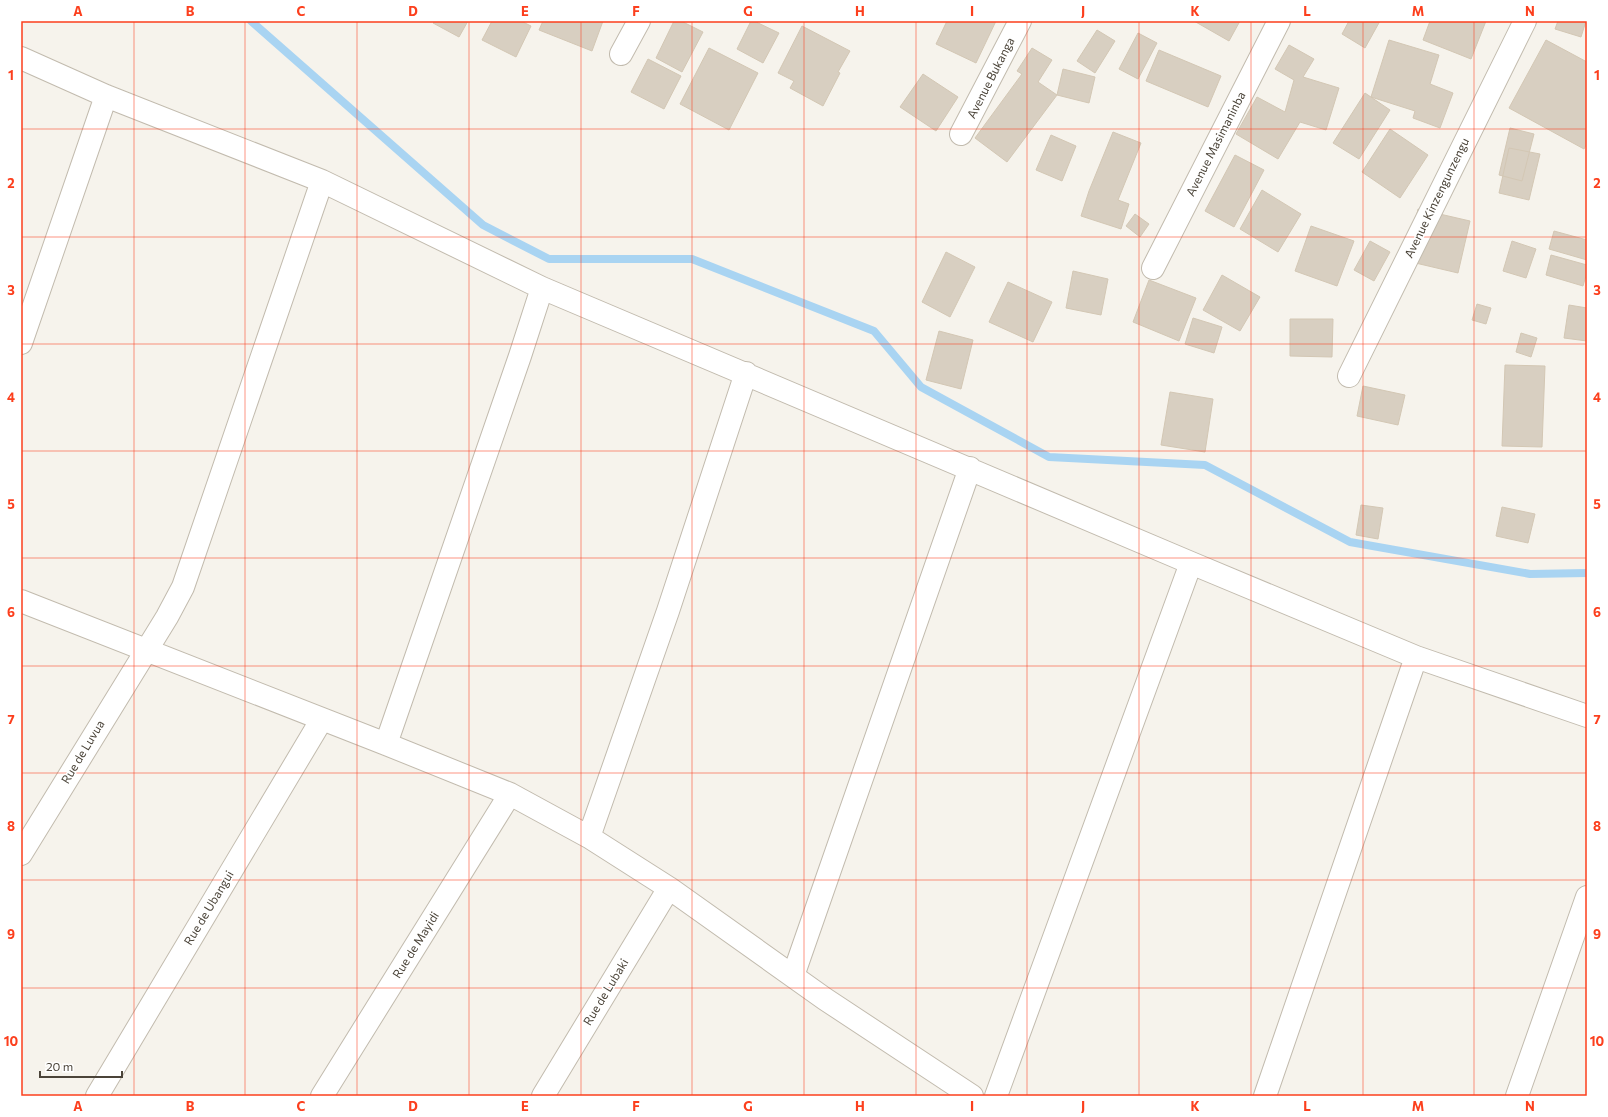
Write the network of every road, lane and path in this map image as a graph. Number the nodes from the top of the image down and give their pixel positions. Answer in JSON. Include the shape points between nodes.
{"nodes":[{"id":1,"x":639,"y":21,"type":"edge"},
{"id":2,"x":1020,"y":21,"type":"edge"},
{"id":3,"x":1279,"y":21,"type":"edge"},
{"id":4,"x":1525,"y":21,"type":"edge"},
{"id":5,"x":621,"y":54,"type":"dead end"},
{"id":6,"x":21,"y":58,"type":"edge"},
{"id":7,"x":106,"y":96,"type":"junction"},
{"id":8,"x":961,"y":134,"type":"dead end"},
{"id":9,"x":322,"y":181,"type":"junction"},
{"id":10,"x":1153,"y":268,"type":"dead end"},
{"id":11,"x":542,"y":288,"type":"junction"},
{"id":12,"x":21,"y":343,"type":"edge"},
{"id":13,"x":746,"y":373,"type":"junction"},
{"id":14,"x":1349,"y":376,"type":"dead end"},
{"id":15,"x":970,"y":468,"type":"junction"},
{"id":16,"x":1191,"y":563,"type":"junction"},
{"id":17,"x":21,"y":600,"type":"edge"},
{"id":18,"x":146,"y":650,"type":"junction"},
{"id":19,"x":1416,"y":657,"type":"junction"},
{"id":20,"x":1587,"y":716,"type":"edge"},
{"id":21,"x":322,"y":720,"type":"junction"},
{"id":22,"x":386,"y":744,"type":"junction"},
{"id":23,"x":510,"y":794,"type":"junction"},
{"id":24,"x":589,"y":837,"type":"junction"},
{"id":25,"x":21,"y":854,"type":"edge"},
{"id":26,"x":669,"y":888,"type":"junction"},
{"id":27,"x":1587,"y":897,"type":"edge"},
{"id":28,"x":793,"y":976,"type":"junction"},
{"id":29,"x":97,"y":1096,"type":"edge"},
{"id":30,"x":322,"y":1096,"type":"edge"},
{"id":31,"x":543,"y":1096,"type":"edge"},
{"id":32,"x":972,"y":1096,"type":"edge"},
{"id":33,"x":996,"y":1096,"type":"edge"},
{"id":34,"x":1265,"y":1096,"type":"edge"},
{"id":35,"x":1517,"y":1096,"type":"edge"}],
"edges":[{"from":1,"to":5,"type":"street"},
{"from":2,"to":8,"type":"street","name":"Avenue Bukanga"},
{"from":3,"to":10,"type":"street","name":"Avenue Masimaninba"},
{"from":4,"to":14,"type":"street","name":"Avenue Kinzengunzengu"},
{"from":6,"to":7,"type":"street"},
{"from":7,"to":9,"type":"street"},
{"from":7,"to":12,"type":"street"},
{"from":9,"to":11,"type":"street"},
{"from":9,"to":18,"type":"street","name":"Rue de Luvua","via":[[182,587]]},
{"from":11,"to":13,"type":"street"},
{"from":11,"to":22,"type":"street"},
{"from":13,"to":15,"type":"street"},
{"from":13,"to":24,"type":"street","via":[[668,611]]},
{"from":15,"to":16,"type":"street"},
{"from":15,"to":28,"type":"street"},
{"from":16,"to":19,"type":"street"},
{"from":16,"to":33,"type":"street"},
{"from":17,"to":18,"type":"street"},
{"from":18,"to":21,"type":"street"},
{"from":18,"to":25,"type":"street","name":"Rue de Luvua"},
{"from":19,"to":20,"type":"street"},
{"from":19,"to":34,"type":"street"},
{"from":21,"to":22,"type":"street"},
{"from":21,"to":29,"type":"street","name":"Rue de Ubangui"},
{"from":22,"to":23,"type":"street"},
{"from":23,"to":24,"type":"street"},
{"from":23,"to":30,"type":"street","name":"Rue de Mayidi"},
{"from":24,"to":26,"type":"street"},
{"from":26,"to":28,"type":"street"},
{"from":26,"to":31,"type":"street","name":"Rue de Lubaki"},
{"from":27,"to":35,"type":"street"},
{"from":28,"to":32,"type":"street"}]}
